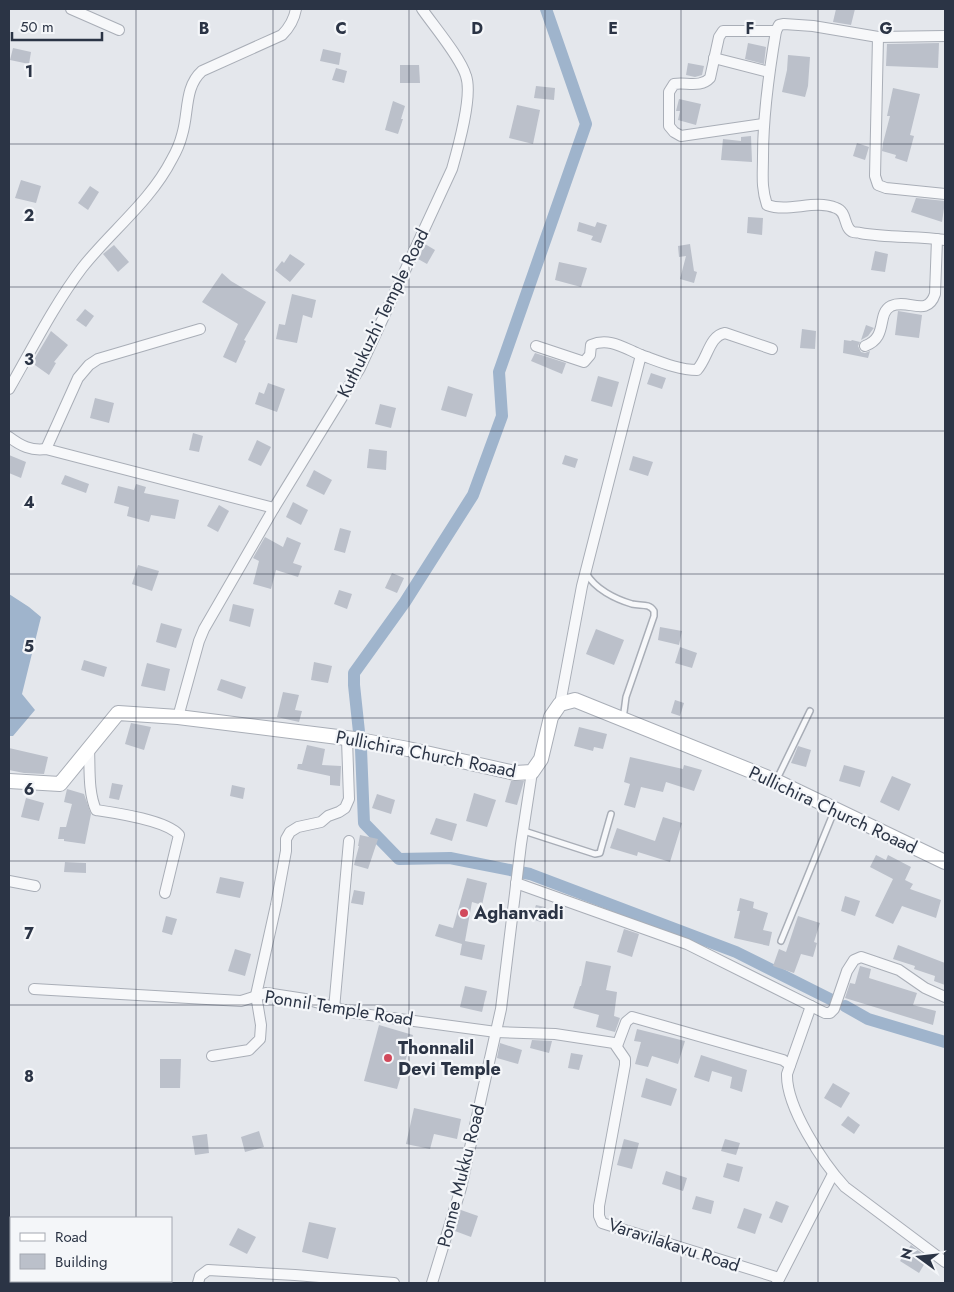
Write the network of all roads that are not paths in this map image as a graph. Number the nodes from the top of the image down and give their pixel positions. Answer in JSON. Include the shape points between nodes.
{"nodes":[{"id":1,"x":71,"y":9,"type":"edge"},
{"id":2,"x":296,"y":9,"type":"edge"},
{"id":3,"x":422,"y":9,"type":"edge"},
{"id":4,"x":119,"y":30,"type":"dead end"},
{"id":5,"x":776,"y":31,"type":"junction"},
{"id":6,"x":878,"y":36,"type":"junction"},
{"id":7,"x":945,"y":36,"type":"edge"},
{"id":8,"x":714,"y":58,"type":"junction"},
{"id":9,"x":769,"y":72,"type":"junction"},
{"id":10,"x":763,"y":124,"type":"junction"},
{"id":11,"x":945,"y":194,"type":"edge"},
{"id":12,"x":941,"y":239,"type":"edge"},
{"id":13,"x":200,"y":329,"type":"dead end"},
{"id":14,"x":536,"y":346,"type":"dead end"},
{"id":15,"x":865,"y":346,"type":"dead end"},
{"id":16,"x":772,"y":350,"type":"dead end"},
{"id":17,"x":641,"y":355,"type":"junction"},
{"id":18,"x":9,"y":389,"type":"edge"},
{"id":19,"x":9,"y":437,"type":"edge"},
{"id":20,"x":46,"y":448,"type":"junction"},
{"id":21,"x":274,"y":508,"type":"junction"},
{"id":22,"x":585,"y":571,"type":"junction"},
{"id":23,"x":560,"y":704,"type":"junction"},
{"id":24,"x":810,"y":712,"type":"dead end"},
{"id":25,"x":178,"y":716,"type":"junction"},
{"id":26,"x":621,"y":718,"type":"junction"},
{"id":27,"x":347,"y":739,"type":"junction"},
{"id":28,"x":89,"y":749,"type":"junction"},
{"id":29,"x":532,"y":772,"type":"junction"},
{"id":30,"x":9,"y":781,"type":"edge"},
{"id":31,"x":776,"y":781,"type":"junction"},
{"id":32,"x":836,"y":808,"type":"junction"},
{"id":33,"x":611,"y":814,"type":"dead end"},
{"id":34,"x":524,"y":832,"type":"junction"},
{"id":35,"x":349,"y":841,"type":"dead end"},
{"id":36,"x":945,"y":862,"type":"edge"},
{"id":37,"x":9,"y":881,"type":"edge"},
{"id":38,"x":516,"y":883,"type":"junction"},
{"id":39,"x":35,"y":886,"type":"dead end"},
{"id":40,"x":165,"y":893,"type":"dead end"},
{"id":41,"x":781,"y":941,"type":"dead end"},
{"id":42,"x":34,"y":989,"type":"dead end"},
{"id":43,"x":256,"y":995,"type":"junction"},
{"id":44,"x":945,"y":997,"type":"edge"},
{"id":45,"x":812,"y":1006,"type":"junction"},
{"id":46,"x":334,"y":1009,"type":"junction"},
{"id":47,"x":496,"y":1032,"type":"junction"},
{"id":48,"x":615,"y":1045,"type":"junction"},
{"id":49,"x":212,"y":1056,"type":"dead end"},
{"id":50,"x":790,"y":1065,"type":"junction"},
{"id":51,"x":833,"y":1174,"type":"junction"},
{"id":52,"x":945,"y":1262,"type":"edge"},
{"id":53,"x":199,"y":1280,"type":"edge"},
{"id":54,"x":345,"y":1281,"type":"edge"},
{"id":55,"x":778,"y":1281,"type":"edge"},
{"id":56,"x":394,"y":1283,"type":"edge"},
{"id":57,"x":432,"y":1283,"type":"edge"}],
"edges":[{"from":1,"to":4,"type":"street"},
{"from":2,"to":18,"type":"street","via":[[290,27],[282,34],[202,71],[194,78],[183,134],[171,160],[153,189],[67,290]]},
{"from":3,"to":21,"type":"street","name":"Kuthukuzhi Temple Road","via":[[467,78],[462,136],[452,170],[360,368]]},
{"from":5,"to":6,"type":"street","via":[[779,25],[784,24]]},
{"from":5,"to":8,"type":"street","via":[[723,31]]},
{"from":5,"to":9,"type":"street"},
{"from":6,"to":7,"type":"street"},
{"from":6,"to":11,"type":"street","via":[[875,176],[878,185]]},
{"from":8,"to":9,"type":"street"},
{"from":8,"to":10,"type":"street","via":[[710,78],[706,82],[674,84],[669,92],[669,126],[681,136]]},
{"from":9,"to":10,"type":"street"},
{"from":10,"to":12,"type":"street","via":[[762,191],[767,205],[778,209],[816,205],[837,208],[853,232]]},
{"from":12,"to":15,"type":"street","via":[[932,302],[926,306],[892,306],[886,310],[878,338]]},
{"from":13,"to":20,"type":"street","via":[[98,358],[88,365],[78,378]]},
{"from":14,"to":17,"type":"street","via":[[584,362],[590,355],[591,346],[600,341]]},
{"from":16,"to":17,"type":"street","via":[[725,333],[712,341],[704,362],[697,370]]},
{"from":17,"to":22,"type":"street"},
{"from":19,"to":20,"type":"street","via":[[18,445],[35,450]]},
{"from":20,"to":21,"type":"street"},
{"from":21,"to":25,"type":"street","name":"Kuthukuzhi Temple Road","via":[[204,630]]},
{"from":22,"to":23,"type":"street"},
{"from":22,"to":26,"type":"lane","via":[[590,580],[608,594],[648,606],[654,611]]},
{"from":23,"to":26,"type":"main road","name":"Pullichira Church Roaad","via":[[575,700]]},
{"from":23,"to":29,"type":"main road","name":"Pullichira Church Roaad","via":[[551,717],[541,759]]},
{"from":24,"to":31,"type":"lane"},
{"from":25,"to":27,"type":"main road","name":"Pullichira Church Roaad"},
{"from":25,"to":28,"type":"main road","name":"Pullichira Church Roaad","via":[[118,713]]},
{"from":26,"to":31,"type":"main road","name":"Pullichira Church Roaad"},
{"from":27,"to":29,"type":"main road","name":"Pullichira Church Roaad","via":[[408,749],[515,774]]},
{"from":27,"to":43,"type":"street","via":[[349,799],[345,808],[322,822],[298,827],[286,839],[281,879]]},
{"from":28,"to":30,"type":"main road","name":"Pullichira Church Roaad","via":[[60,784]]},
{"from":28,"to":40,"type":"street","via":[[92,802],[96,810],[163,824],[179,835]]},
{"from":29,"to":34,"type":"street","name":"Ponne Mukku Road"},
{"from":31,"to":32,"type":"main road","name":"Pullichira Church Roaad"},
{"from":32,"to":36,"type":"main road","name":"Pullichira Church Roaad"},
{"from":32,"to":41,"type":"lane"},
{"from":33,"to":34,"type":"lane","via":[[600,853]]},
{"from":34,"to":38,"type":"street","name":"Ponne Mukku Road"},
{"from":35,"to":46,"type":"street"},
{"from":37,"to":39,"type":"street"},
{"from":38,"to":45,"type":"street","via":[[686,944]]},
{"from":38,"to":47,"type":"street","name":"Ponne Mukku Road"},
{"from":42,"to":43,"type":"street","name":"Ponnil Temple Road","via":[[241,1001]]},
{"from":43,"to":46,"type":"street","name":"Ponnil Temple Road","via":[[266,993],[306,999]]},
{"from":43,"to":49,"type":"street","via":[[260,1040],[249,1050]]},
{"from":44,"to":45,"type":"street","via":[[899,970],[861,957],[854,960],[847,971],[830,1013]]},
{"from":45,"to":50,"type":"street"},
{"from":46,"to":47,"type":"street","name":"Ponnil Temple Road"},
{"from":47,"to":48,"type":"street","name":"Ponnil Temple Road","via":[[555,1034]]},
{"from":47,"to":57,"type":"street","name":"Ponne Mukku Road","via":[[461,1188]]},
{"from":48,"to":50,"type":"street","via":[[626,1022],[632,1017],[783,1060]]},
{"from":48,"to":55,"type":"street","name":"Varavilakavu Road","via":[[625,1066],[599,1206],[602,1224]]},
{"from":50,"to":51,"type":"street","via":[[787,1083],[790,1094],[805,1129]]},
{"from":51,"to":52,"type":"street","via":[[845,1187]]},
{"from":51,"to":55,"type":"street"},
{"from":53,"to":54,"type":"street","via":[[208,1270]]},
{"from":54,"to":56,"type":"street"}]}
